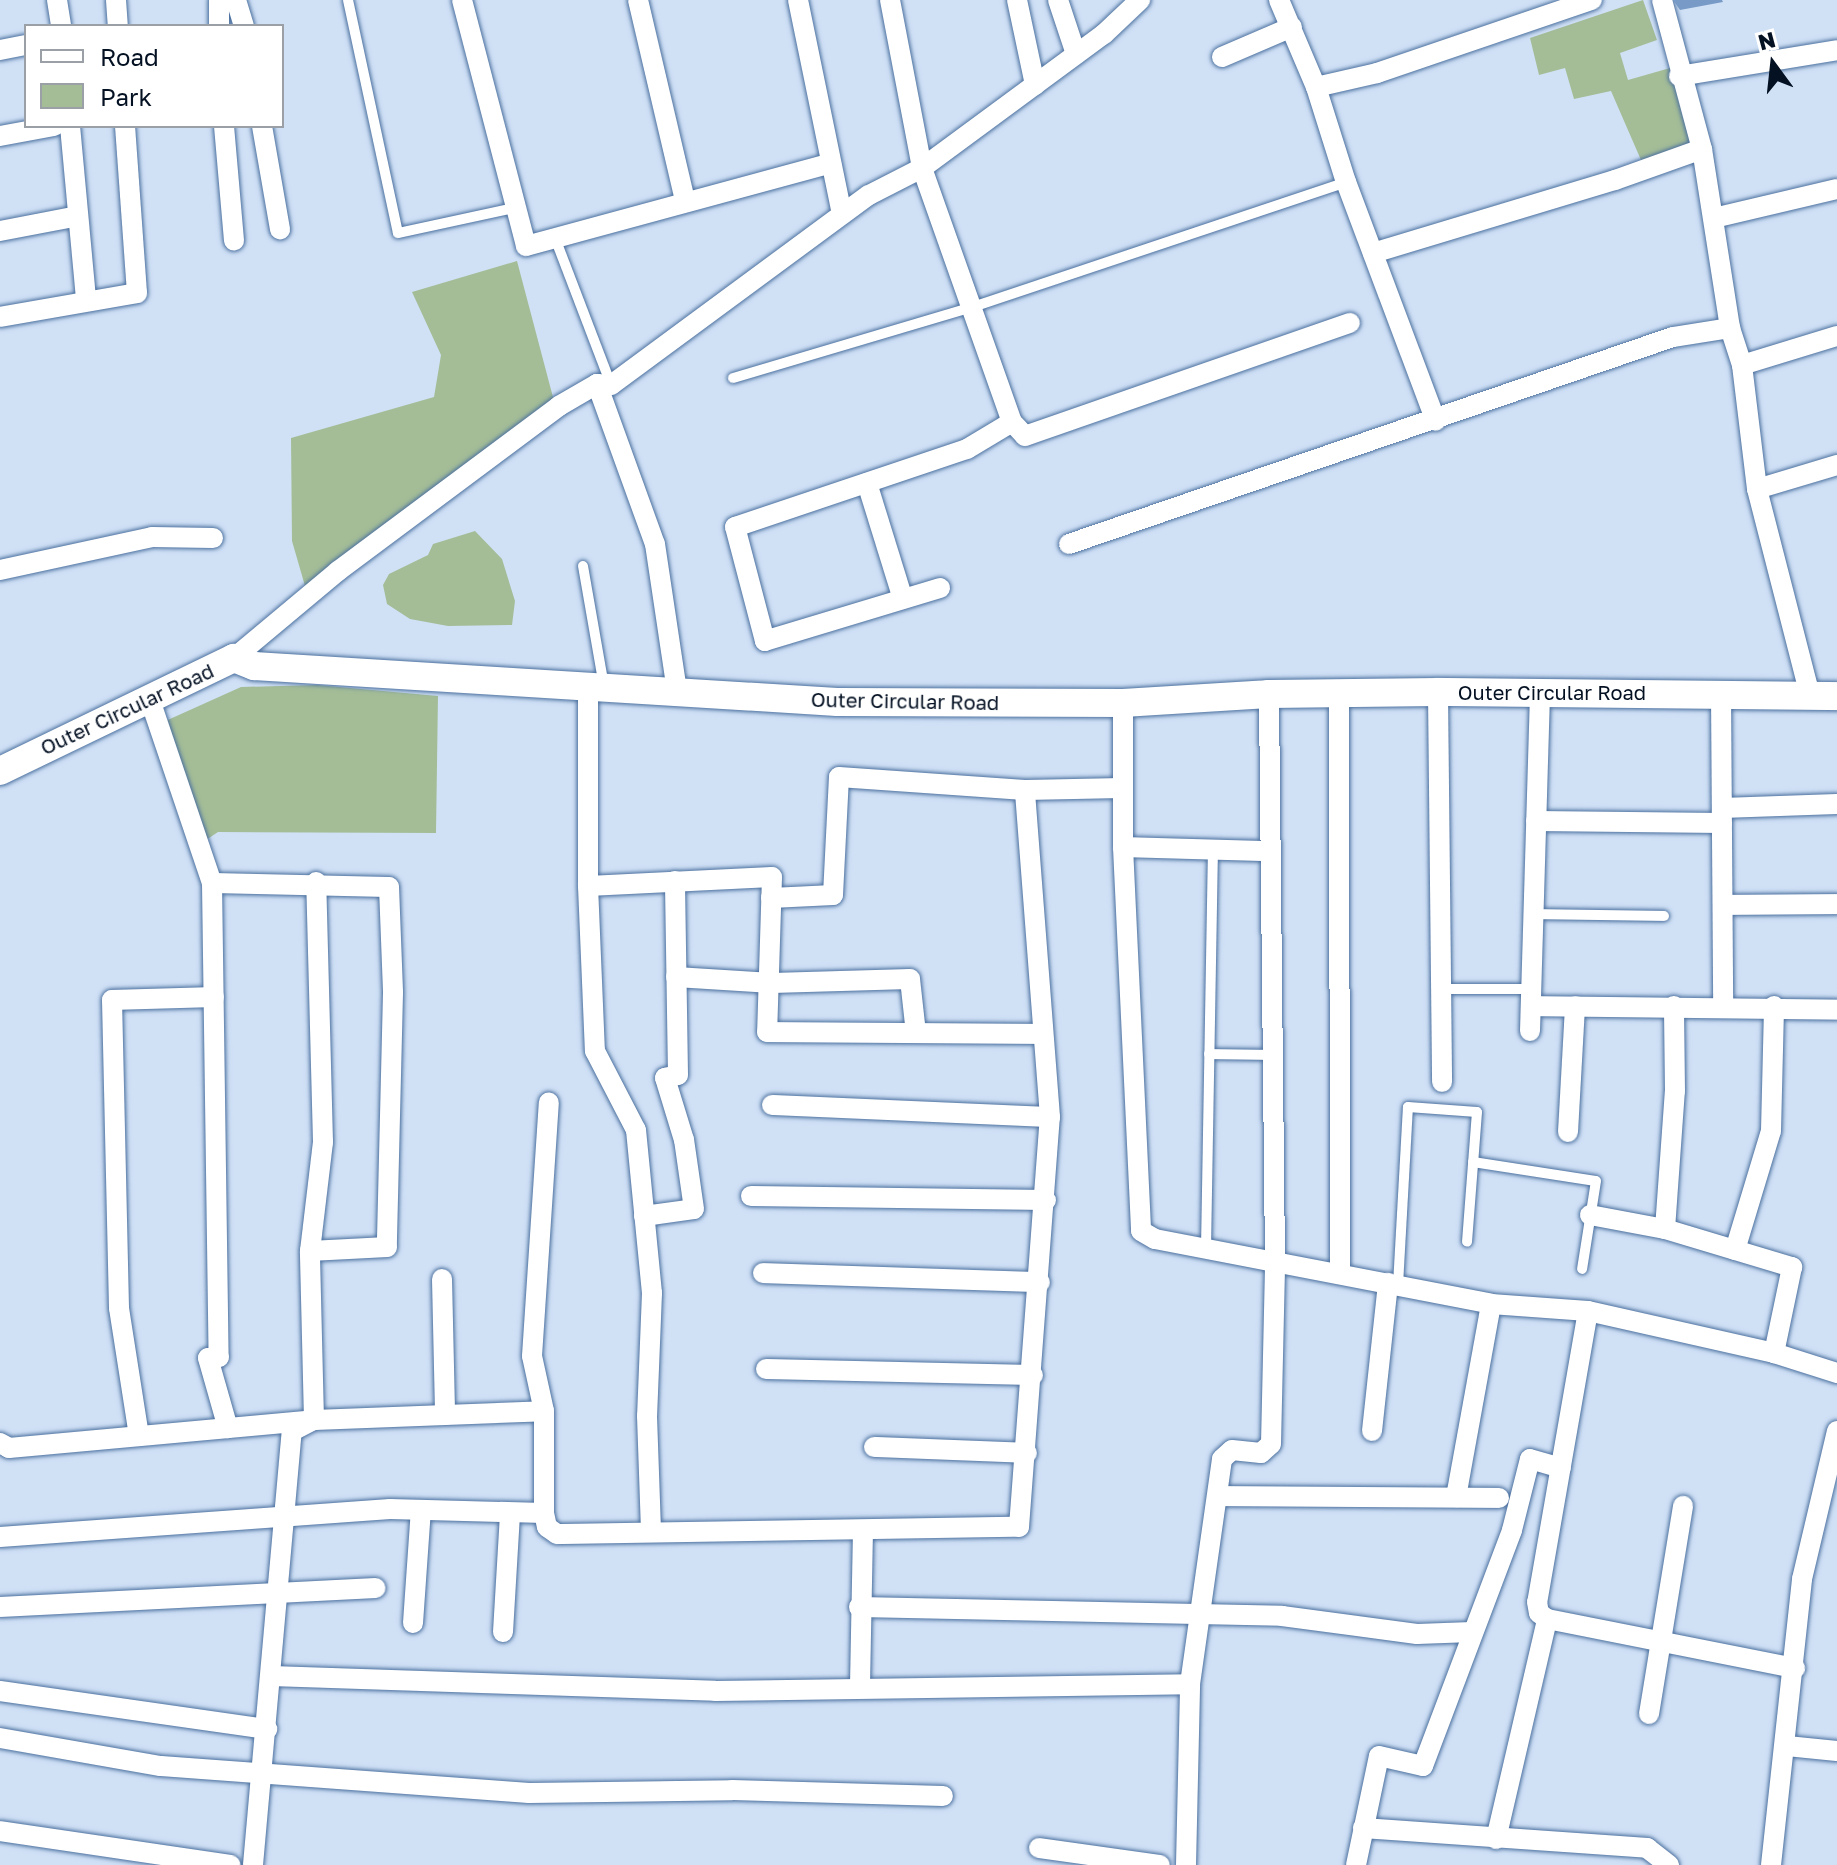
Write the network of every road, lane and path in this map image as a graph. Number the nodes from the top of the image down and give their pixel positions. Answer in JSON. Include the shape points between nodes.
{"nodes":[{"id":1,"x":57,"y":0,"type":"edge"},
{"id":2,"x":116,"y":0,"type":"edge"},
{"id":3,"x":219,"y":0,"type":"edge"},
{"id":4,"x":236,"y":0,"type":"edge"},
{"id":5,"x":348,"y":0,"type":"edge"},
{"id":6,"x":462,"y":0,"type":"edge"},
{"id":7,"x":638,"y":0,"type":"edge"},
{"id":8,"x":798,"y":0,"type":"edge"},
{"id":9,"x":890,"y":0,"type":"edge"},
{"id":10,"x":1017,"y":0,"type":"edge"},
{"id":11,"x":1058,"y":0,"type":"edge"},
{"id":12,"x":1140,"y":0,"type":"edge"},
{"id":13,"x":1279,"y":0,"type":"edge"},
{"id":14,"x":1592,"y":0,"type":"edge"},
{"id":15,"x":1662,"y":0,"type":"edge"},
{"id":16,"x":61,"y":24,"type":"edge"},
{"id":17,"x":118,"y":24,"type":"edge"},
{"id":18,"x":219,"y":24,"type":"edge"},
{"id":19,"x":243,"y":24,"type":"edge"},
{"id":20,"x":1292,"y":27,"type":"junction"},
{"id":21,"x":24,"y":45,"type":"edge"},
{"id":22,"x":0,"y":50,"type":"edge"},
{"id":23,"x":1837,"y":50,"type":"edge"},
{"id":24,"x":1076,"y":54,"type":"junction"},
{"id":25,"x":1222,"y":57,"type":"dead end"},
{"id":26,"x":1679,"y":76,"type":"junction"},
{"id":27,"x":1035,"y":85,"type":"junction"},
{"id":28,"x":1316,"y":87,"type":"junction"},
{"id":29,"x":43,"y":128,"type":"edge"},
{"id":30,"x":70,"y":128,"type":"edge"},
{"id":31,"x":125,"y":128,"type":"edge"},
{"id":32,"x":224,"y":128,"type":"edge"},
{"id":33,"x":262,"y":128,"type":"edge"},
{"id":34,"x":0,"y":136,"type":"edge"},
{"id":35,"x":1702,"y":149,"type":"junction"},
{"id":36,"x":831,"y":163,"type":"junction"},
{"id":37,"x":922,"y":168,"type":"junction"},
{"id":38,"x":1346,"y":182,"type":"junction"},
{"id":39,"x":1837,"y":189,"type":"edge"},
{"id":40,"x":685,"y":201,"type":"junction"},
{"id":41,"x":514,"y":208,"type":"junction"},
{"id":42,"x":842,"y":214,"type":"junction"},
{"id":43,"x":78,"y":216,"type":"junction"},
{"id":44,"x":1714,"y":218,"type":"junction"},
{"id":45,"x":280,"y":229,"type":"dead end"},
{"id":46,"x":0,"y":231,"type":"edge"},
{"id":47,"x":555,"y":238,"type":"junction"},
{"id":48,"x":234,"y":241,"type":"dead end"},
{"id":49,"x":1373,"y":253,"type":"junction"},
{"id":50,"x":86,"y":300,"type":"junction"},
{"id":51,"x":973,"y":307,"type":"junction"},
{"id":52,"x":0,"y":317,"type":"edge"},
{"id":53,"x":1350,"y":323,"type":"dead end"},
{"id":54,"x":1730,"y":328,"type":"junction"},
{"id":55,"x":1837,"y":336,"type":"edge"},
{"id":56,"x":1742,"y":365,"type":"junction"},
{"id":57,"x":733,"y":378,"type":"dead end"},
{"id":58,"x":604,"y":384,"type":"junction"},
{"id":59,"x":1436,"y":421,"type":"junction"},
{"id":60,"x":1012,"y":422,"type":"junction"},
{"id":61,"x":1837,"y":465,"type":"edge"},
{"id":62,"x":867,"y":483,"type":"junction"},
{"id":63,"x":1757,"y":489,"type":"junction"},
{"id":64,"x":213,"y":538,"type":"dead end"},
{"id":65,"x":1069,"y":544,"type":"dead end"},
{"id":66,"x":583,"y":566,"type":"dead end"},
{"id":67,"x":0,"y":570,"type":"edge"},
{"id":68,"x":940,"y":588,"type":"dead end"},
{"id":69,"x":903,"y":599,"type":"junction"},
{"id":70,"x":234,"y":658,"type":"junction"},
{"id":71,"x":596,"y":688,"type":"junction"},
{"id":72,"x":677,"y":692,"type":"junction"},
{"id":73,"x":1438,"y":692,"type":"junction"},
{"id":74,"x":1721,"y":692,"type":"junction"},
{"id":75,"x":1339,"y":693,"type":"junction"},
{"id":76,"x":1540,"y":693,"type":"junction"},
{"id":77,"x":1269,"y":694,"type":"junction"},
{"id":78,"x":149,"y":697,"type":"junction"},
{"id":79,"x":1833,"y":701,"type":"edge"},
{"id":80,"x":1123,"y":703,"type":"junction"},
{"id":81,"x":0,"y":771,"type":"edge"},
{"id":82,"x":1122,"y":788,"type":"junction"},
{"id":83,"x":1025,"y":790,"type":"junction"},
{"id":84,"x":1837,"y":804,"type":"edge"},
{"id":85,"x":1722,"y":815,"type":"junction"},
{"id":86,"x":1536,"y":821,"type":"junction"},
{"id":87,"x":1123,"y":847,"type":"junction"},
{"id":88,"x":1213,"y":849,"type":"junction"},
{"id":89,"x":1270,"y":851,"type":"junction"},
{"id":90,"x":675,"y":881,"type":"junction"},
{"id":91,"x":316,"y":882,"type":"junction"},
{"id":92,"x":212,"y":883,"type":"junction"},
{"id":93,"x":588,"y":886,"type":"junction"},
{"id":94,"x":771,"y":898,"type":"junction"},
{"id":95,"x":1837,"y":904,"type":"edge"},
{"id":96,"x":1723,"y":905,"type":"junction"},
{"id":97,"x":1534,"y":914,"type":"junction"},
{"id":98,"x":1664,"y":916,"type":"dead end"},
{"id":99,"x":676,"y":977,"type":"junction"},
{"id":100,"x":769,"y":983,"type":"junction"},
{"id":101,"x":1441,"y":989,"type":"junction"},
{"id":102,"x":214,"y":997,"type":"junction"},
{"id":103,"x":1531,"y":998,"type":"junction"},
{"id":104,"x":1575,"y":1006,"type":"junction"},
{"id":105,"x":1674,"y":1006,"type":"junction"},
{"id":106,"x":1723,"y":1006,"type":"junction"},
{"id":107,"x":1774,"y":1006,"type":"junction"},
{"id":108,"x":1837,"y":1010,"type":"edge"},
{"id":109,"x":1530,"y":1031,"type":"dead end"},
{"id":110,"x":916,"y":1033,"type":"junction"},
{"id":111,"x":1041,"y":1034,"type":"junction"},
{"id":112,"x":1209,"y":1054,"type":"junction"},
{"id":113,"x":1272,"y":1055,"type":"junction"},
{"id":114,"x":1442,"y":1082,"type":"dead end"},
{"id":115,"x":549,"y":1103,"type":"dead end"},
{"id":116,"x":772,"y":1105,"type":"dead end"},
{"id":117,"x":1050,"y":1117,"type":"junction"},
{"id":118,"x":1568,"y":1132,"type":"dead end"},
{"id":119,"x":1473,"y":1162,"type":"junction"},
{"id":120,"x":751,"y":1196,"type":"dead end"},
{"id":121,"x":1046,"y":1200,"type":"junction"},
{"id":122,"x":1590,"y":1215,"type":"junction"},
{"id":123,"x":644,"y":1216,"type":"junction"},
{"id":124,"x":1665,"y":1229,"type":"junction"},
{"id":125,"x":1467,"y":1242,"type":"dead end"},
{"id":126,"x":1206,"y":1248,"type":"junction"},
{"id":127,"x":1735,"y":1250,"type":"junction"},
{"id":128,"x":310,"y":1251,"type":"junction"},
{"id":129,"x":1275,"y":1261,"type":"junction"},
{"id":130,"x":1582,"y":1269,"type":"dead end"},
{"id":131,"x":763,"y":1273,"type":"dead end"},
{"id":132,"x":1340,"y":1273,"type":"junction"},
{"id":133,"x":442,"y":1279,"type":"dead end"},
{"id":134,"x":1040,"y":1282,"type":"junction"},
{"id":135,"x":1393,"y":1284,"type":"junction"},
{"id":136,"x":1491,"y":1304,"type":"junction"},
{"id":137,"x":1588,"y":1311,"type":"junction"},
{"id":138,"x":1774,"y":1353,"type":"junction"},
{"id":139,"x":766,"y":1369,"type":"dead end"},
{"id":140,"x":1837,"y":1373,"type":"edge"},
{"id":141,"x":1033,"y":1375,"type":"junction"},
{"id":142,"x":544,"y":1411,"type":"junction"},
{"id":143,"x":445,"y":1415,"type":"junction"},
{"id":144,"x":314,"y":1420,"type":"junction"},
{"id":145,"x":228,"y":1428,"type":"junction"},
{"id":146,"x":1372,"y":1431,"type":"dead end"},
{"id":147,"x":1837,"y":1431,"type":"edge"},
{"id":148,"x":139,"y":1436,"type":"junction"},
{"id":149,"x":0,"y":1443,"type":"edge"},
{"id":150,"x":874,"y":1447,"type":"dead end"},
{"id":151,"x":1027,"y":1453,"type":"junction"},
{"id":152,"x":1561,"y":1468,"type":"junction"},
{"id":153,"x":1220,"y":1496,"type":"junction"},
{"id":154,"x":1456,"y":1497,"type":"junction"},
{"id":155,"x":1499,"y":1498,"type":"dead end"},
{"id":156,"x":1683,"y":1506,"type":"dead end"},
{"id":157,"x":421,"y":1510,"type":"junction"},
{"id":158,"x":510,"y":1513,"type":"junction"},
{"id":159,"x":544,"y":1513,"type":"junction"},
{"id":160,"x":285,"y":1515,"type":"junction"},
{"id":161,"x":863,"y":1530,"type":"junction"},
{"id":162,"x":651,"y":1532,"type":"junction"},
{"id":163,"x":0,"y":1537,"type":"edge"},
{"id":164,"x":376,"y":1588,"type":"dead end"},
{"id":165,"x":278,"y":1593,"type":"junction"},
{"id":166,"x":0,"y":1607,"type":"edge"},
{"id":167,"x":859,"y":1607,"type":"junction"},
{"id":168,"x":1201,"y":1616,"type":"junction"},
{"id":169,"x":1547,"y":1619,"type":"junction"},
{"id":170,"x":413,"y":1623,"type":"dead end"},
{"id":171,"x":503,"y":1632,"type":"dead end"},
{"id":172,"x":1472,"y":1632,"type":"junction"},
{"id":173,"x":1661,"y":1643,"type":"junction"},
{"id":174,"x":1795,"y":1668,"type":"junction"},
{"id":175,"x":271,"y":1676,"type":"junction"},
{"id":176,"x":1190,"y":1684,"type":"junction"},
{"id":177,"x":860,"y":1686,"type":"junction"},
{"id":178,"x":0,"y":1691,"type":"edge"},
{"id":179,"x":1649,"y":1714,"type":"dead end"},
{"id":180,"x":267,"y":1729,"type":"junction"},
{"id":181,"x":0,"y":1738,"type":"edge"},
{"id":182,"x":1787,"y":1746,"type":"junction"},
{"id":183,"x":1837,"y":1751,"type":"edge"},
{"id":184,"x":263,"y":1770,"type":"junction"},
{"id":185,"x":943,"y":1796,"type":"dead end"},
{"id":186,"x":1363,"y":1828,"type":"junction"},
{"id":187,"x":0,"y":1831,"type":"edge"},
{"id":188,"x":1496,"y":1839,"type":"junction"},
{"id":189,"x":1039,"y":1848,"type":"dead end"},
{"id":190,"x":231,"y":1865,"type":"edge"},
{"id":191,"x":253,"y":1865,"type":"edge"},
{"id":192,"x":1160,"y":1865,"type":"edge"},
{"id":193,"x":1186,"y":1865,"type":"edge"},
{"id":194,"x":1356,"y":1865,"type":"edge"},
{"id":195,"x":1669,"y":1865,"type":"edge"},
{"id":196,"x":1771,"y":1865,"type":"edge"}],
"edges":[{"from":1,"to":16,"type":"street"},
{"from":2,"to":17,"type":"street"},
{"from":3,"to":18,"type":"street"},
{"from":4,"to":19,"type":"street"},
{"from":5,"to":41,"type":"lane","via":[[398,233]]},
{"from":6,"to":41,"type":"street"},
{"from":7,"to":40,"type":"street"},
{"from":8,"to":36,"type":"street"},
{"from":9,"to":37,"type":"street"},
{"from":10,"to":27,"type":"street"},
{"from":11,"to":24,"type":"street"},
{"from":12,"to":24,"type":"street"},
{"from":13,"to":20,"type":"street"},
{"from":14,"to":28,"type":"street","via":[[1377,73]]},
{"from":15,"to":26,"type":"street"},
{"from":20,"to":25,"type":"street"},
{"from":20,"to":28,"type":"street"},
{"from":21,"to":22,"type":"street"},
{"from":23,"to":26,"type":"street"},
{"from":24,"to":27,"type":"street"},
{"from":26,"to":35,"type":"street"},
{"from":27,"to":37,"type":"street"},
{"from":28,"to":38,"type":"street"},
{"from":29,"to":34,"type":"street"},
{"from":30,"to":43,"type":"street"},
{"from":31,"to":50,"type":"street","via":[[137,293]]},
{"from":32,"to":48,"type":"street"},
{"from":33,"to":45,"type":"street"},
{"from":35,"to":44,"type":"street"},
{"from":35,"to":49,"type":"street"},
{"from":36,"to":40,"type":"street"},
{"from":36,"to":42,"type":"street"},
{"from":37,"to":42,"type":"street"},
{"from":37,"to":51,"type":"street"},
{"from":38,"to":49,"type":"street"},
{"from":38,"to":51,"type":"lane"},
{"from":39,"to":44,"type":"street"},
{"from":40,"to":47,"type":"street"},
{"from":41,"to":47,"type":"street","via":[[526,246]]},
{"from":42,"to":58,"type":"street"},
{"from":43,"to":46,"type":"street"},
{"from":43,"to":50,"type":"street"},
{"from":44,"to":54,"type":"street"},
{"from":47,"to":58,"type":"lane"},
{"from":49,"to":59,"type":"street"},
{"from":50,"to":52,"type":"street"},
{"from":51,"to":57,"type":"lane"},
{"from":51,"to":60,"type":"street"},
{"from":53,"to":60,"type":"street","via":[[1025,436]]},
{"from":54,"to":56,"type":"street"},
{"from":54,"to":59,"type":"street","via":[[1673,337]]},
{"from":55,"to":56,"type":"street"},
{"from":56,"to":63,"type":"street"},
{"from":58,"to":70,"type":"street","via":[[338,571]]},
{"from":58,"to":72,"type":"street","via":[[655,544]]},
{"from":59,"to":65,"type":"street"},
{"from":60,"to":62,"type":"street","via":[[967,449]]},
{"from":61,"to":63,"type":"street"},
{"from":62,"to":69,"type":"street"},
{"from":62,"to":69,"type":"street","via":[[735,527],[765,641]]},
{"from":63,"to":79,"type":"street","via":[[1808,688]]},
{"from":64,"to":67,"type":"street","via":[[152,537]]},
{"from":66,"to":71,"type":"lane"},
{"from":68,"to":69,"type":"street"},
{"from":70,"to":71,"type":"main road","name":"Outer Circular Road","via":[[254,666]]},
{"from":70,"to":78,"type":"main road","name":"Outer Circular Road"},
{"from":71,"to":72,"type":"main road","name":"Outer Circular Road"},
{"from":71,"to":93,"type":"street"},
{"from":72,"to":80,"type":"main road","name":"Outer Circular Road","via":[[837,702]]},
{"from":73,"to":75,"type":"main road","name":"Outer Circular Road"},
{"from":73,"to":76,"type":"main road","name":"Outer Circular Road"},
{"from":73,"to":101,"type":"street"},
{"from":74,"to":76,"type":"main road","name":"Outer Circular Road"},
{"from":74,"to":79,"type":"main road","name":"Outer Circular Road"},
{"from":74,"to":85,"type":"street"},
{"from":75,"to":77,"type":"main road","name":"Outer Circular Road"},
{"from":75,"to":132,"type":"street"},
{"from":76,"to":86,"type":"street"},
{"from":77,"to":80,"type":"main road","name":"Outer Circular Road"},
{"from":77,"to":89,"type":"street"},
{"from":78,"to":81,"type":"main road","name":"Outer Circular Road"},
{"from":78,"to":92,"type":"street"},
{"from":80,"to":82,"type":"street"},
{"from":82,"to":83,"type":"street"},
{"from":82,"to":87,"type":"street"},
{"from":83,"to":94,"type":"street","via":[[839,777],[833,895]]},
{"from":83,"to":111,"type":"street"},
{"from":84,"to":85,"type":"street"},
{"from":85,"to":86,"type":"street"},
{"from":85,"to":96,"type":"street"},
{"from":86,"to":97,"type":"street"},
{"from":87,"to":88,"type":"street"},
{"from":87,"to":126,"type":"street","via":[[1132,959],[1137,1214],[1141,1231],[1155,1239]]},
{"from":88,"to":89,"type":"street"},
{"from":88,"to":112,"type":"lane"},
{"from":89,"to":113,"type":"street"},
{"from":90,"to":93,"type":"street"},
{"from":90,"to":94,"type":"street","via":[[772,877]]},
{"from":90,"to":99,"type":"street"},
{"from":91,"to":92,"type":"street"},
{"from":91,"to":128,"type":"street","via":[[323,1142]]},
{"from":91,"to":128,"type":"street","via":[[389,887],[393,1009],[387,1247]]},
{"from":92,"to":102,"type":"street"},
{"from":93,"to":123,"type":"street","via":[[595,1051],[636,1130]]},
{"from":94,"to":100,"type":"street"},
{"from":95,"to":96,"type":"street"},
{"from":96,"to":106,"type":"street"},
{"from":97,"to":98,"type":"lane"},
{"from":97,"to":103,"type":"street"},
{"from":99,"to":100,"type":"street"},
{"from":99,"to":123,"type":"street","via":[[678,1075],[665,1078],[684,1140],[694,1209]]},
{"from":100,"to":110,"type":"street","via":[[910,979]]},
{"from":100,"to":110,"type":"street","via":[[767,1032]]},
{"from":101,"to":103,"type":"lane"},
{"from":101,"to":114,"type":"street"},
{"from":102,"to":145,"type":"street","via":[[219,1357],[208,1358]]},
{"from":102,"to":148,"type":"street","via":[[112,1000],[119,1308]]},
{"from":103,"to":104,"type":"street"},
{"from":103,"to":109,"type":"street"},
{"from":104,"to":105,"type":"street"},
{"from":104,"to":118,"type":"street"},
{"from":105,"to":106,"type":"street"},
{"from":105,"to":124,"type":"street","via":[[1675,1091]]},
{"from":106,"to":107,"type":"street"},
{"from":107,"to":108,"type":"street"},
{"from":107,"to":127,"type":"street","via":[[1771,1131]]},
{"from":110,"to":111,"type":"street"},
{"from":111,"to":117,"type":"street"},
{"from":112,"to":113,"type":"lane"},
{"from":112,"to":126,"type":"lane"},
{"from":113,"to":129,"type":"street"},
{"from":115,"to":142,"type":"street","via":[[532,1356]]},
{"from":116,"to":117,"type":"street"},
{"from":117,"to":121,"type":"street"},
{"from":119,"to":122,"type":"lane","via":[[1596,1181]]},
{"from":119,"to":125,"type":"lane"},
{"from":119,"to":135,"type":"lane","via":[[1477,1112],[1408,1107]]},
{"from":120,"to":121,"type":"street"},
{"from":121,"to":134,"type":"street"},
{"from":122,"to":124,"type":"street"},
{"from":122,"to":130,"type":"lane"},
{"from":123,"to":162,"type":"street","via":[[653,1358],[647,1416]]},
{"from":124,"to":127,"type":"street"},
{"from":126,"to":129,"type":"street"},
{"from":127,"to":138,"type":"street","via":[[1792,1267]]},
{"from":128,"to":144,"type":"street"},
{"from":129,"to":132,"type":"street"},
{"from":129,"to":153,"type":"street","via":[[1271,1444],[1261,1453],[1232,1450],[1224,1455]]},
{"from":131,"to":134,"type":"street"},
{"from":132,"to":135,"type":"street"},
{"from":133,"to":143,"type":"street"},
{"from":134,"to":141,"type":"street"},
{"from":135,"to":136,"type":"street"},
{"from":135,"to":146,"type":"street"},
{"from":136,"to":137,"type":"street"},
{"from":136,"to":154,"type":"street"},
{"from":137,"to":138,"type":"street"},
{"from":137,"to":152,"type":"street"},
{"from":138,"to":140,"type":"street"},
{"from":139,"to":141,"type":"street"},
{"from":141,"to":151,"type":"street"},
{"from":142,"to":143,"type":"street"},
{"from":142,"to":159,"type":"street"},
{"from":143,"to":144,"type":"street"},
{"from":144,"to":145,"type":"street"},
{"from":144,"to":160,"type":"street","via":[[292,1431]]},
{"from":145,"to":148,"type":"street"},
{"from":147,"to":174,"type":"street","via":[[1802,1579]]},
{"from":148,"to":149,"type":"street","via":[[9,1448]]},
{"from":150,"to":151,"type":"street"},
{"from":151,"to":161,"type":"street","via":[[1019,1527]]},
{"from":152,"to":169,"type":"street","via":[[1537,1602]]},
{"from":152,"to":172,"type":"street","via":[[1530,1459],[1512,1530]]},
{"from":153,"to":154,"type":"street"},
{"from":153,"to":168,"type":"street"},
{"from":154,"to":155,"type":"street"},
{"from":156,"to":173,"type":"street"},
{"from":157,"to":158,"type":"street"},
{"from":157,"to":160,"type":"street"},
{"from":157,"to":170,"type":"street"},
{"from":158,"to":159,"type":"street"},
{"from":158,"to":171,"type":"street"},
{"from":159,"to":162,"type":"street","via":[[547,1527],[557,1534]]},
{"from":160,"to":163,"type":"street"},
{"from":160,"to":165,"type":"street"},
{"from":161,"to":162,"type":"street"},
{"from":161,"to":167,"type":"street"},
{"from":164,"to":165,"type":"street"},
{"from":165,"to":166,"type":"street"},
{"from":165,"to":175,"type":"street"},
{"from":167,"to":168,"type":"street"},
{"from":167,"to":177,"type":"street"},
{"from":168,"to":172,"type":"street","via":[[1282,1616],[1417,1634]]},
{"from":168,"to":176,"type":"street"},
{"from":169,"to":173,"type":"street"},
{"from":169,"to":188,"type":"street"},
{"from":172,"to":186,"type":"street","via":[[1423,1766],[1379,1756]]},
{"from":173,"to":174,"type":"street"},
{"from":173,"to":179,"type":"street"},
{"from":174,"to":182,"type":"street"},
{"from":175,"to":177,"type":"street","via":[[551,1689]]},
{"from":175,"to":180,"type":"street"},
{"from":176,"to":177,"type":"street"},
{"from":176,"to":193,"type":"street"},
{"from":178,"to":180,"type":"street"},
{"from":180,"to":184,"type":"street"},
{"from":181,"to":184,"type":"street","via":[[161,1766]]},
{"from":182,"to":183,"type":"street"},
{"from":182,"to":196,"type":"street"},
{"from":184,"to":185,"type":"street","via":[[529,1793],[732,1790]]},
{"from":184,"to":191,"type":"street"},
{"from":186,"to":188,"type":"street"},
{"from":186,"to":194,"type":"street"},
{"from":187,"to":190,"type":"street"},
{"from":188,"to":195,"type":"street","via":[[1647,1848]]},
{"from":189,"to":192,"type":"street"}]}
